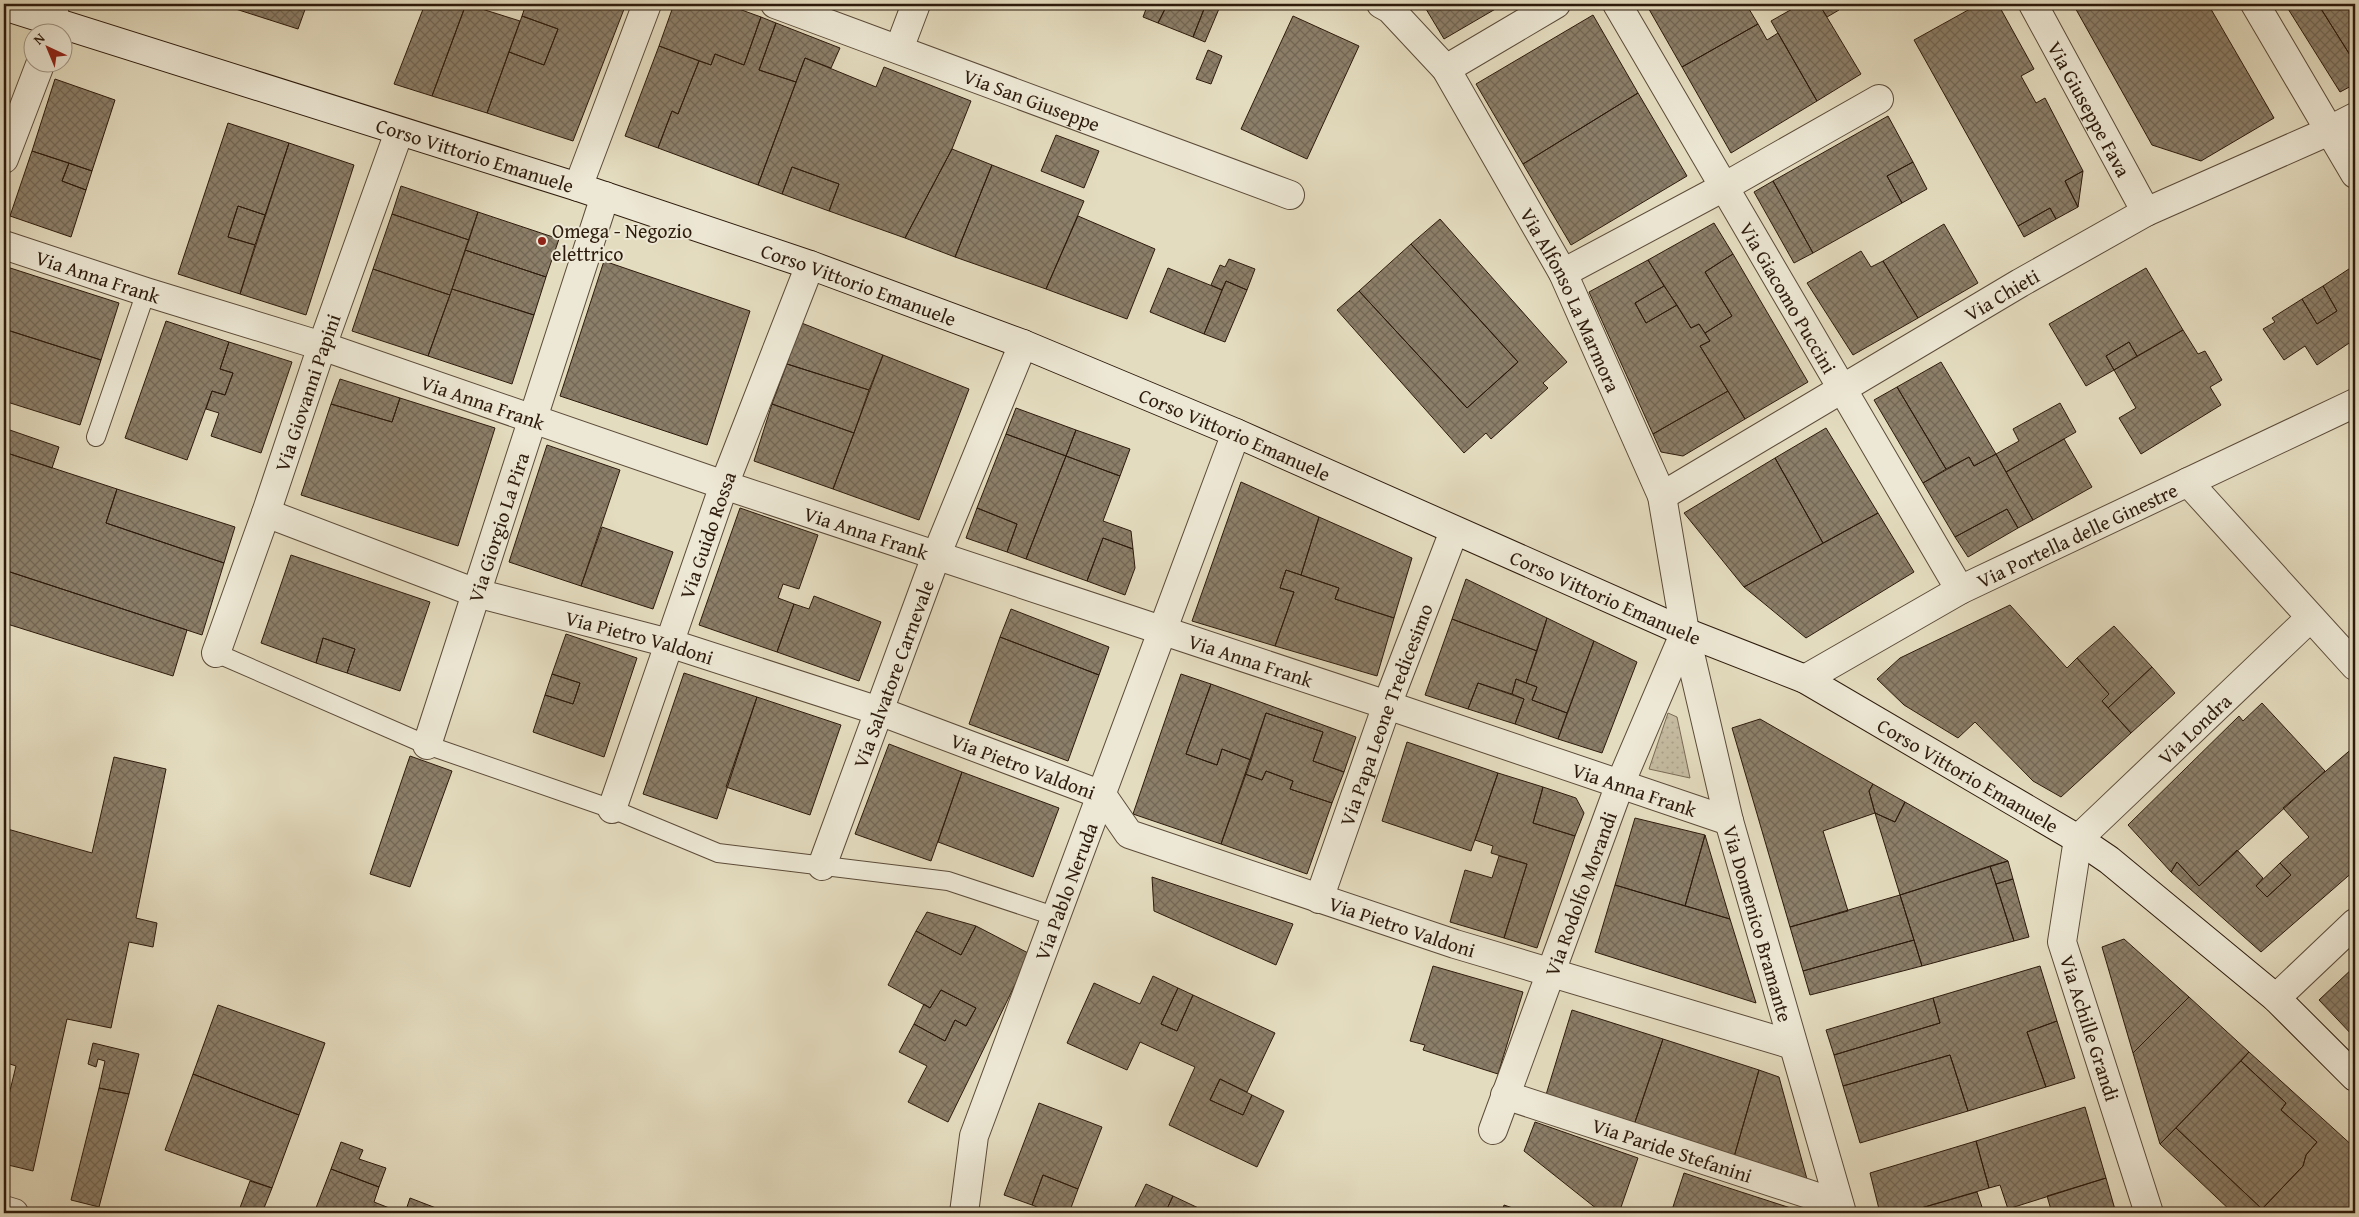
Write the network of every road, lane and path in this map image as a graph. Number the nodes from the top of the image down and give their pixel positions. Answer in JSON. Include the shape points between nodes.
{"nodes":[{"id":1,"x":647,"y":4,"type":"edge"},
{"id":2,"x":775,"y":4,"type":"edge"},
{"id":3,"x":916,"y":4,"type":"edge"},
{"id":4,"x":1381,"y":4,"type":"edge"},
{"id":5,"x":1556,"y":4,"type":"edge"},
{"id":6,"x":1617,"y":4,"type":"edge"},
{"id":7,"x":2033,"y":4,"type":"edge"},
{"id":8,"x":2254,"y":4,"type":"edge"},
{"id":9,"x":4,"y":6,"type":"edge"},
{"id":10,"x":57,"y":20,"type":"edge"},
{"id":11,"x":899,"y":49,"type":"junction"},
{"id":12,"x":1446,"y":69,"type":"junction"},
{"id":13,"x":37,"y":72,"type":"edge"},
{"id":14,"x":1879,"y":99,"type":"dead end"},
{"id":15,"x":2355,"y":117,"type":"edge"},
{"id":16,"x":2328,"y":131,"type":"junction"},
{"id":17,"x":399,"y":132,"type":"junction"},
{"id":18,"x":4,"y":158,"type":"edge"},
{"id":19,"x":2355,"y":174,"type":"edge"},
{"id":20,"x":578,"y":187,"type":"junction"},
{"id":21,"x":1724,"y":187,"type":"junction"},
{"id":22,"x":1290,"y":195,"type":"dead end"},
{"id":23,"x":605,"y":196,"type":"junction"},
{"id":24,"x":2146,"y":212,"type":"junction"},
{"id":25,"x":4,"y":245,"type":"edge"},
{"id":26,"x":810,"y":265,"type":"junction"},
{"id":27,"x":1563,"y":273,"type":"junction"},
{"id":28,"x":146,"y":292,"type":"junction"},
{"id":29,"x":1023,"y":344,"type":"junction"},
{"id":30,"x":322,"y":346,"type":"junction"},
{"id":31,"x":1842,"y":389,"type":"junction"},
{"id":32,"x":2355,"y":403,"type":"edge"},
{"id":33,"x":533,"y":419,"type":"junction"},
{"id":34,"x":1236,"y":433,"type":"junction"},
{"id":35,"x":96,"y":437,"type":"dead end"},
{"id":36,"x":2188,"y":482,"type":"junction"},
{"id":37,"x":724,"y":485,"type":"junction"},
{"id":38,"x":1662,"y":496,"type":"junction"},
{"id":39,"x":266,"y":513,"type":"junction"},
{"id":40,"x":1454,"y":531,"type":"junction"},
{"id":41,"x":936,"y":556,"type":"junction"},
{"id":42,"x":1960,"y":590,"type":"junction"},
{"id":43,"x":476,"y":593,"type":"junction"},
{"id":44,"x":2310,"y":618,"type":"junction"},
{"id":45,"x":1162,"y":632,"type":"junction"},
{"id":46,"x":1685,"y":632,"type":"junction"},
{"id":47,"x":669,"y":643,"type":"junction"},
{"id":48,"x":216,"y":653,"type":"joint"},
{"id":49,"x":2355,"y":666,"type":"edge"},
{"id":50,"x":1805,"y":679,"type":"junction"},
{"id":51,"x":1387,"y":705,"type":"junction"},
{"id":52,"x":879,"y":711,"type":"junction"},
{"id":53,"x":427,"y":745,"type":"junction"},
{"id":54,"x":1620,"y":784,"type":"junction"},
{"id":55,"x":1102,"y":795,"type":"junction"},
{"id":56,"x":612,"y":809,"type":"junction"},
{"id":57,"x":1729,"y":820,"type":"junction"},
{"id":58,"x":2078,"y":839,"type":"junction"},
{"id":59,"x":822,"y":866,"type":"junction"},
{"id":60,"x":1319,"y":899,"type":"junction"},
{"id":61,"x":1057,"y":917,"type":"junction"},
{"id":62,"x":2355,"y":923,"type":"edge"},
{"id":63,"x":1549,"y":974,"type":"junction"},
{"id":64,"x":2276,"y":998,"type":"junction"},
{"id":65,"x":1794,"y":1045,"type":"junction"},
{"id":66,"x":2355,"y":1077,"type":"edge"},
{"id":67,"x":1505,"y":1095,"type":"junction"},
{"id":68,"x":1493,"y":1130,"type":"dead end"},
{"id":69,"x":1841,"y":1209,"type":"edge"},
{"id":70,"x":4,"y":1210,"type":"edge"},
{"id":71,"x":14,"y":1213,"type":"edge"},
{"id":72,"x":964,"y":1213,"type":"edge"},
{"id":73,"x":2149,"y":1213,"type":"edge"}],
"edges":[{"from":1,"to":20,"type":"street"},
{"from":2,"to":11,"type":"street","name":"Via San Giuseppe"},
{"from":3,"to":11,"type":"street"},
{"from":4,"to":12,"type":"street","name":"Via Alfonso La Marmora","via":[[1390,9]]},
{"from":5,"to":12,"type":"street"},
{"from":6,"to":21,"type":"street","name":"Via Giacomo Puccini"},
{"from":7,"to":24,"type":"street","name":"Via Giuseppe Fava"},
{"from":8,"to":16,"type":"street"},
{"from":9,"to":10,"type":"street","name":"Corso Vittorio Emanuele"},
{"from":10,"to":17,"type":"street","name":"Corso Vittorio Emanuele"},
{"from":11,"to":22,"type":"street","name":"Via San Giuseppe"},
{"from":12,"to":27,"type":"street","name":"Via Alfonso La Marmora"},
{"from":13,"to":18,"type":"street"},
{"from":14,"to":21,"type":"street"},
{"from":15,"to":16,"type":"street","name":"Via Chieti"},
{"from":16,"to":19,"type":"street"},
{"from":16,"to":24,"type":"street","name":"Via Chieti"},
{"from":17,"to":20,"type":"street","name":"Corso Vittorio Emanuele"},
{"from":17,"to":30,"type":"street","name":"Via Giovanni Papini"},
{"from":20,"to":23,"type":"street","name":"Corso Vittorio Emanuele"},
{"from":21,"to":27,"type":"street"},
{"from":21,"to":31,"type":"street","name":"Via Giacomo Puccini"},
{"from":23,"to":26,"type":"street","name":"Corso Vittorio Emanuele"},
{"from":23,"to":33,"type":"street","name":"Via Giorgio La Pira"},
{"from":24,"to":31,"type":"street","name":"Via Chieti"},
{"from":25,"to":28,"type":"street","name":"Via Anna Frank"},
{"from":26,"to":29,"type":"street","name":"Corso Vittorio Emanuele"},
{"from":26,"to":37,"type":"street","name":"Via Guido Rossa"},
{"from":27,"to":38,"type":"street","name":"Via Alfonso La Marmora"},
{"from":28,"to":30,"type":"street","name":"Via Anna Frank"},
{"from":28,"to":35,"type":"lane"},
{"from":29,"to":34,"type":"street","name":"Corso Vittorio Emanuele"},
{"from":29,"to":41,"type":"street","name":"Via Salvatore Carnevale"},
{"from":30,"to":33,"type":"street","name":"Via Anna Frank"},
{"from":30,"to":39,"type":"street","name":"Via Giovanni Papini"},
{"from":31,"to":38,"type":"street","name":"Via Chieti"},
{"from":31,"to":42,"type":"street","name":"Via Giacomo Puccini"},
{"from":32,"to":36,"type":"street","name":"Via Portella delle Ginestre"},
{"from":33,"to":37,"type":"street","name":"Via Anna Frank"},
{"from":33,"to":43,"type":"street","name":"Via Giorgio La Pira"},
{"from":34,"to":40,"type":"street","name":"Corso Vittorio Emanuele"},
{"from":34,"to":45,"type":"street","name":"Via Pablo Neruda"},
{"from":36,"to":42,"type":"street","name":"Via Portella delle Ginestre"},
{"from":36,"to":44,"type":"street"},
{"from":37,"to":41,"type":"street","name":"Via Anna Frank"},
{"from":37,"to":47,"type":"street","name":"Via Guido Rossa"},
{"from":38,"to":46,"type":"street","name":"Via Alfonso La Marmora"},
{"from":39,"to":43,"type":"street","name":"Via Pietro Valdoni"},
{"from":39,"to":48,"type":"street","name":"Via Giovanni Papini"},
{"from":40,"to":46,"type":"street","name":"Corso Vittorio Emanuele"},
{"from":40,"to":51,"type":"street","name":"Via Papa Leone Tredicesimo"},
{"from":41,"to":45,"type":"street","name":"Via Anna Frank"},
{"from":41,"to":52,"type":"street","name":"Via Salvatore Carnevale"},
{"from":42,"to":50,"type":"street","name":"Via Portella delle Ginestre"},
{"from":43,"to":47,"type":"street","name":"Via Pietro Valdoni"},
{"from":43,"to":53,"type":"street","name":"Via Giorgio La Pira"},
{"from":44,"to":49,"type":"street"},
{"from":44,"to":58,"type":"street","name":"Via Londra"},
{"from":45,"to":51,"type":"street","name":"Via Anna Frank"},
{"from":45,"to":55,"type":"street","name":"Via Pablo Neruda"},
{"from":46,"to":50,"type":"street","name":"Corso Vittorio Emanuele"},
{"from":46,"to":54,"type":"street","name":"Via Rodolfo Morandi"},
{"from":46,"to":57,"type":"street","name":"Via Domenico Bramante"},
{"from":47,"to":52,"type":"street","name":"Via Pietro Valdoni"},
{"from":47,"to":56,"type":"street","name":"Via Guido Rossa"},
{"from":48,"to":53,"type":"lane"},
{"from":50,"to":58,"type":"street","name":"Corso Vittorio Emanuele"},
{"from":51,"to":54,"type":"street","name":"Via Anna Frank"},
{"from":51,"to":60,"type":"street","name":"Via Papa Leone Tredicesimo"},
{"from":52,"to":55,"type":"street","name":"Via Pietro Valdoni"},
{"from":52,"to":59,"type":"street","name":"Via Salvatore Carnevale"},
{"from":53,"to":56,"type":"lane"},
{"from":54,"to":57,"type":"street","name":"Via Anna Frank"},
{"from":54,"to":63,"type":"street","name":"Via Rodolfo Morandi"},
{"from":55,"to":60,"type":"street","name":"Via Pietro Valdoni","via":[[1129,834]]},
{"from":55,"to":61,"type":"street","name":"Via Pablo Neruda"},
{"from":56,"to":59,"type":"lane","via":[[718,853]]},
{"from":57,"to":65,"type":"street","name":"Via Domenico Bramante"},
{"from":58,"to":64,"type":"street","name":"Corso Vittorio Emanuele","via":[[2109,860]]},
{"from":58,"to":73,"type":"street","name":"Via Achille Grandi","via":[[2062,942]]},
{"from":59,"to":61,"type":"lane","via":[[948,881]]},
{"from":60,"to":63,"type":"street","name":"Via Pietro Valdoni"},
{"from":61,"to":72,"type":"street","name":"Via Pablo Neruda","via":[[974,1136]]},
{"from":62,"to":64,"type":"street"},
{"from":63,"to":65,"type":"street","name":"Via Pietro Valdoni"},
{"from":63,"to":67,"type":"street","name":"Via Rodolfo Morandi"},
{"from":64,"to":66,"type":"street","name":"Corso Vittorio Emanuele"},
{"from":65,"to":69,"type":"street","name":"Via Domenico Bramante"},
{"from":67,"to":68,"type":"street","name":"Via Rodolfo Morandi"},
{"from":67,"to":69,"type":"street","name":"Via Paride Stefanini"},
{"from":70,"to":71,"type":"street"}]}
